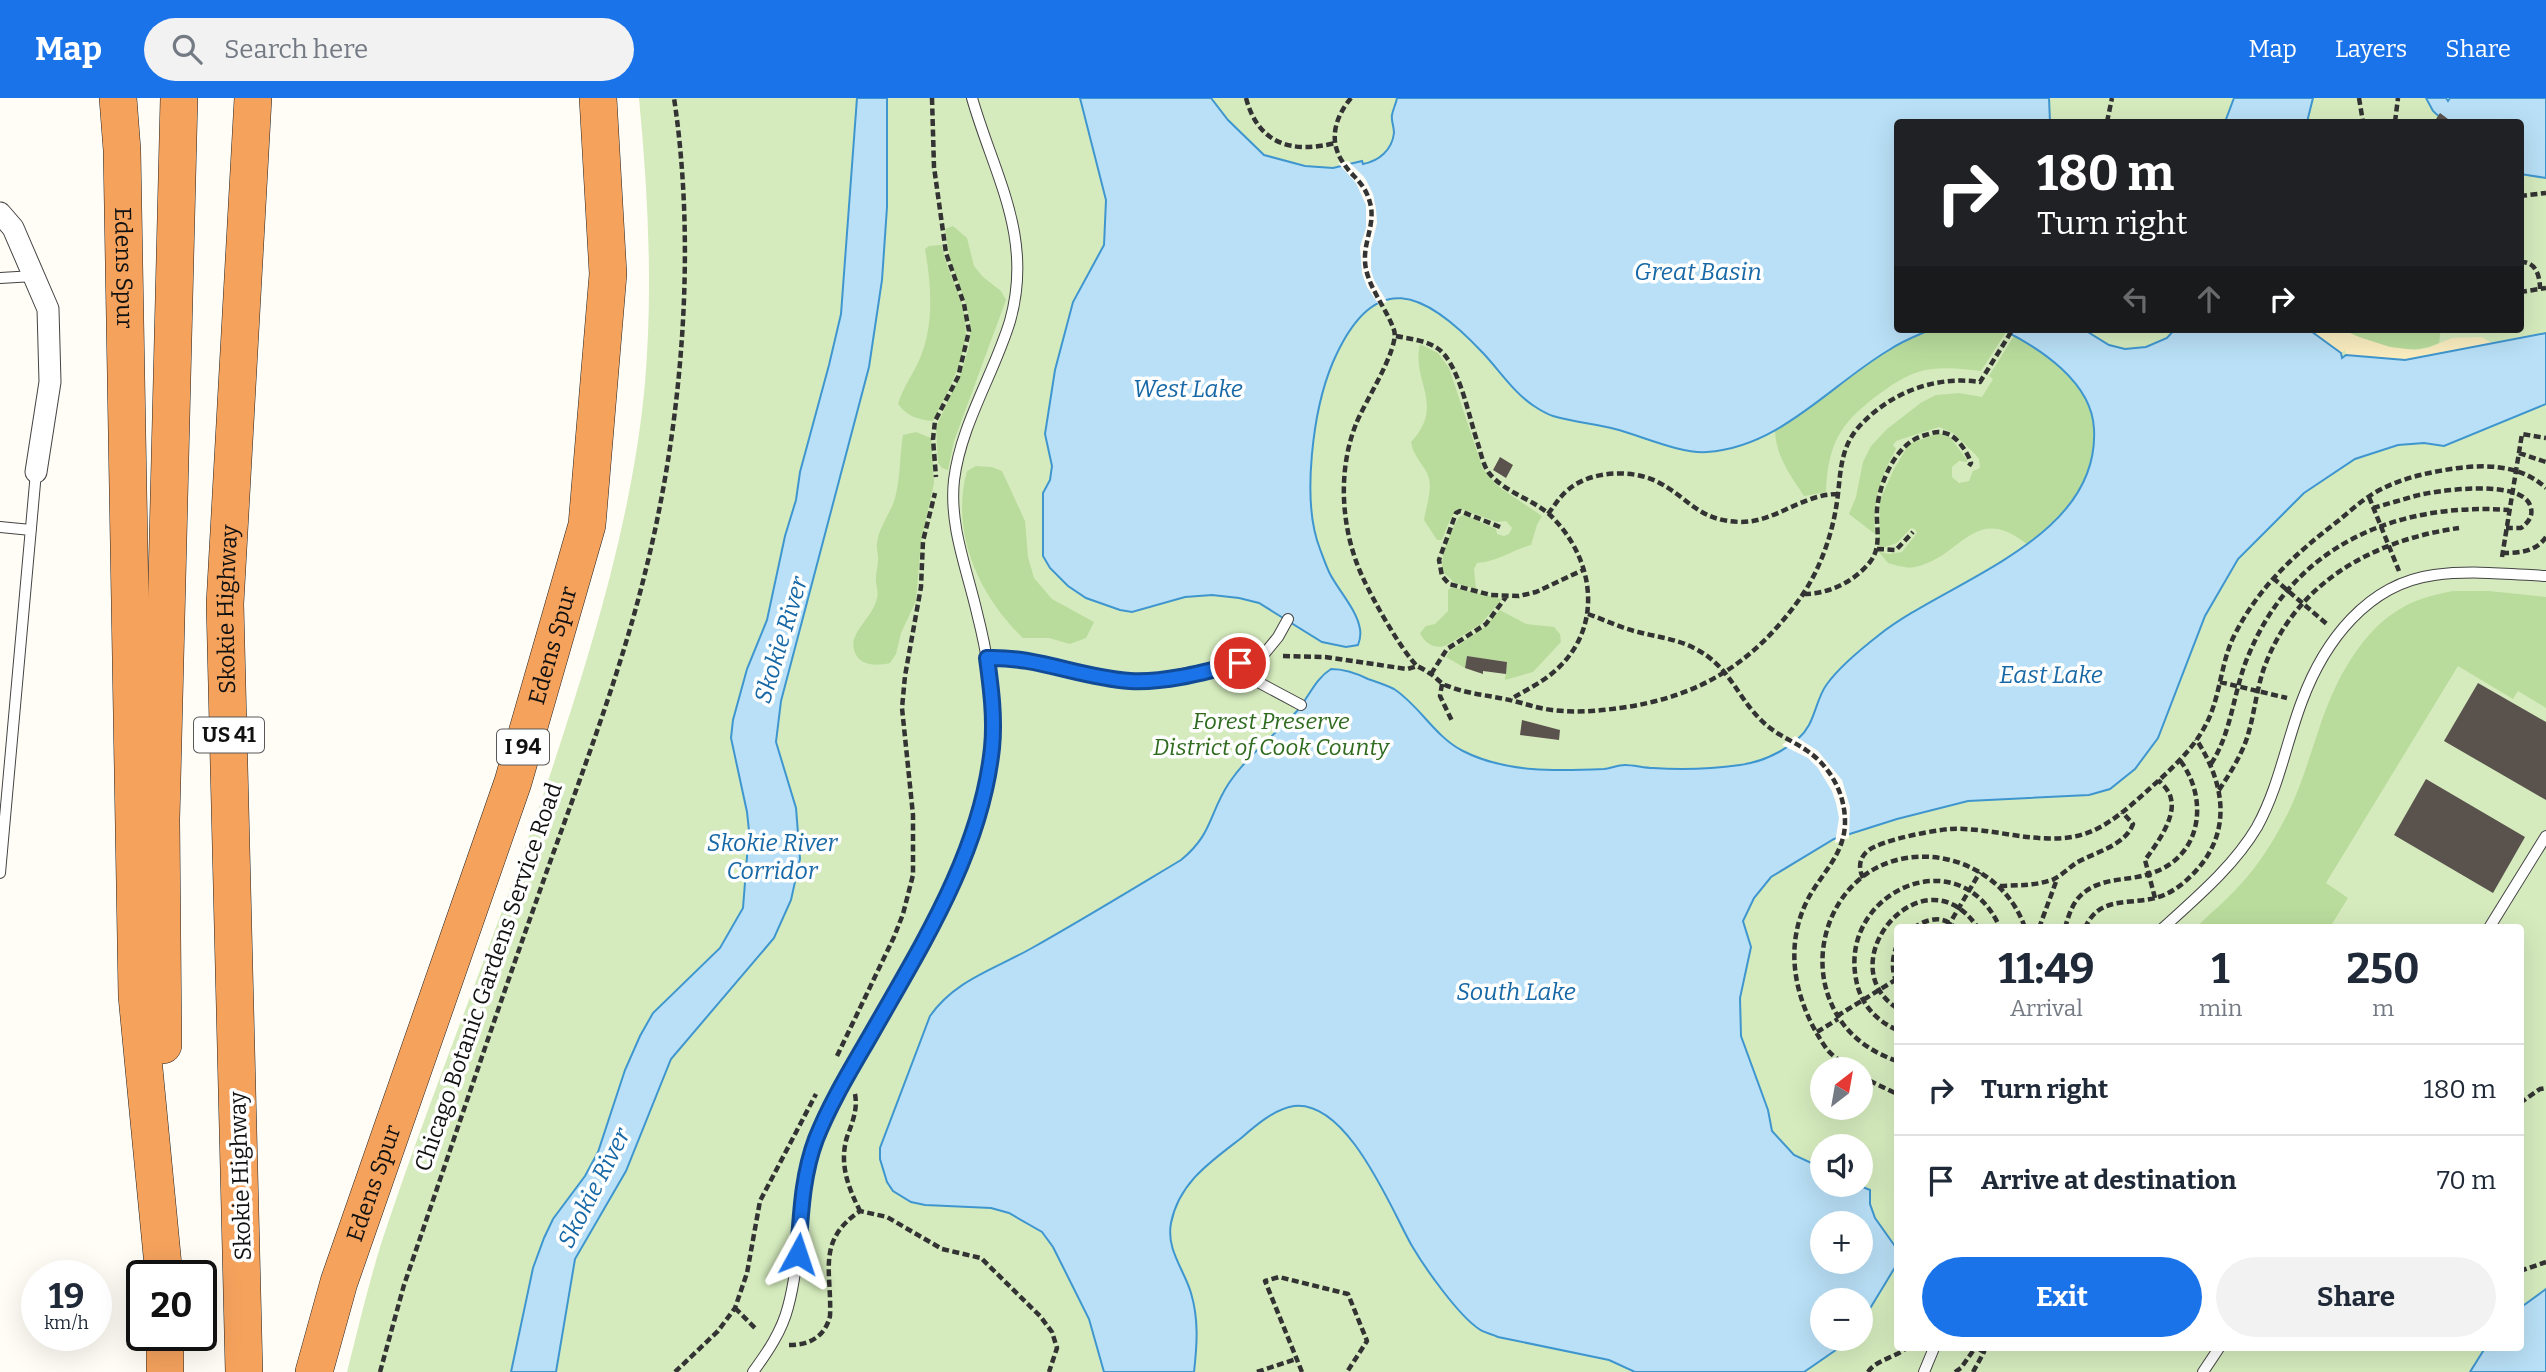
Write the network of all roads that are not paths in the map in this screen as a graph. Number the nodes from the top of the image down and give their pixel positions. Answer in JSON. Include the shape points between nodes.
{"nodes":[{"id":1,"x":118,"y":98,"type":"edge"},
{"id":2,"x":178,"y":98,"type":"edge"},
{"id":3,"x":253,"y":98,"type":"edge"},
{"id":4,"x":598,"y":98,"type":"edge"},
{"id":5,"x":972,"y":98,"type":"edge"},
{"id":6,"x":0,"y":213,"type":"edge"},
{"id":7,"x":34,"y":276,"type":"junction"},
{"id":8,"x":0,"y":278,"type":"edge"},
{"id":9,"x":36,"y":472,"type":"joint"},
{"id":10,"x":0,"y":527,"type":"edge"},
{"id":11,"x":31,"y":530,"type":"junction"},
{"id":12,"x":2546,"y":576,"type":"edge"},
{"id":13,"x":1288,"y":619,"type":"dead end"},
{"id":14,"x":987,"y":658,"type":"junction"},
{"id":15,"x":1228,"y":666,"type":"junction"},
{"id":16,"x":1301,"y":705,"type":"dead end"},
{"id":17,"x":0,"y":735,"type":"edge"},
{"id":18,"x":13,"y":736,"type":"junction"},
{"id":19,"x":2546,"y":836,"type":"edge"},
{"id":20,"x":0,"y":873,"type":"edge"},
{"id":21,"x":2167,"y":924,"type":"edge"},
{"id":22,"x":2491,"y":924,"type":"edge"},
{"id":23,"x":163,"y":1260,"type":"edge"},
{"id":24,"x":165,"y":1260,"type":"edge"},
{"id":25,"x":165,"y":1351,"type":"edge"},
{"id":26,"x":1933,"y":1351,"type":"edge"},
{"id":27,"x":2217,"y":1351,"type":"edge"},
{"id":28,"x":165,"y":1372,"type":"edge"},
{"id":29,"x":244,"y":1372,"type":"edge"},
{"id":30,"x":314,"y":1372,"type":"edge"},
{"id":31,"x":753,"y":1372,"type":"edge"},
{"id":32,"x":1924,"y":1372,"type":"edge"},
{"id":33,"x":2203,"y":1372,"type":"edge"}],
"edges":[{"from":1,"to":23,"type":"highway","name":"Edens Spur","via":[[136,996]]},
{"from":2,"to":24,"type":"highway","number":"US 41","via":[[161,820]]},
{"from":3,"to":29,"type":"highway","name":"Skokie Highway","number":"US 41","via":[[225,604]]},
{"from":4,"to":30,"type":"highway","name":"Edens Spur","number":"I 94","via":[[608,274],[587,525],[513,782],[340,1282]]},
{"from":5,"to":14,"type":"lane","via":[[1004,186],[1018,249],[1010,321],[966,433],[953,502]]},
{"from":6,"to":7,"type":"street","via":[[13,228]]},
{"from":7,"to":8,"type":"lane"},
{"from":7,"to":9,"type":"street","via":[[48,309],[50,382]]},
{"from":9,"to":11,"type":"lane"},
{"from":10,"to":11,"type":"lane"},
{"from":11,"to":18,"type":"lane"},
{"from":12,"to":21,"type":"lane","via":[[2431,575],[2380,595],[2360,610],[2319,664],[2256,828],[2203,892]]},
{"from":13,"to":15,"type":"lane","via":[[1260,659]]},
{"from":14,"to":15,"type":"lane","via":[[1023,660],[1129,681]]},
{"from":14,"to":31,"type":"lane","via":[[992,749],[964,857],[947,899],[816,1140],[807,1170],[788,1309]]},
{"from":15,"to":16,"type":"lane"},
{"from":17,"to":18,"type":"lane"},
{"from":18,"to":20,"type":"lane"},
{"from":19,"to":22,"type":"lane"},
{"from":25,"to":28,"type":"highway"},
{"from":26,"to":32,"type":"lane"},
{"from":27,"to":33,"type":"lane"}]}
